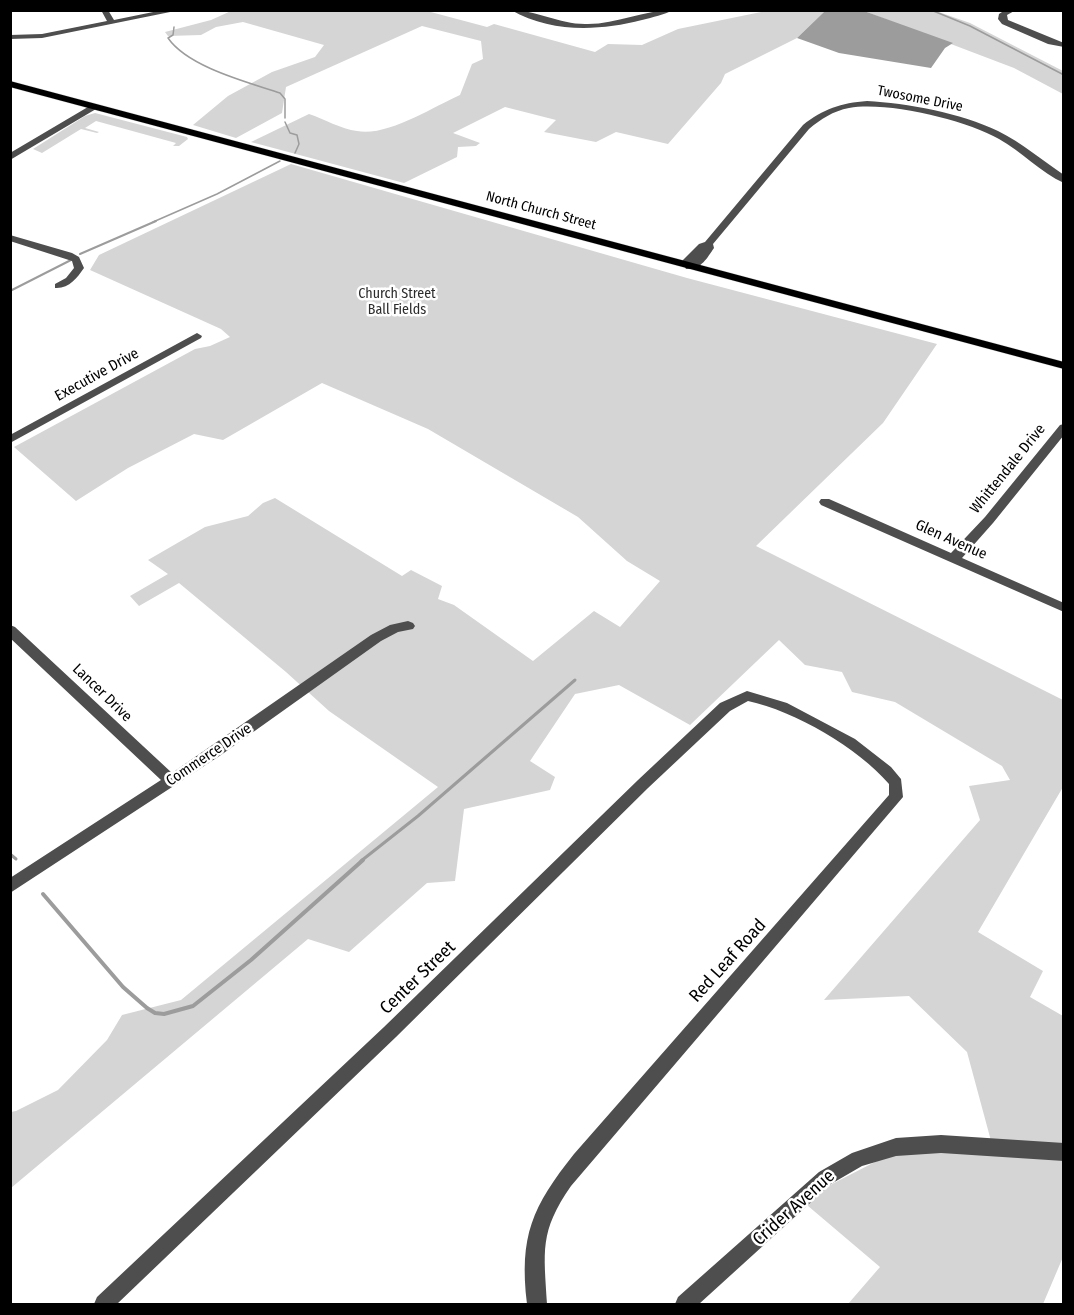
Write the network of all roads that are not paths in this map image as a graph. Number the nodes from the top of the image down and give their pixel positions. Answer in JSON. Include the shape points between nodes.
{"nodes":[{"id":1,"x":104,"y":10,"type":"edge"},
{"id":2,"x":177,"y":10,"type":"edge"},
{"id":3,"x":514,"y":10,"type":"edge"},
{"id":4,"x":670,"y":10,"type":"edge"},
{"id":5,"x":1013,"y":10,"type":"edge"},
{"id":6,"x":112,"y":23,"type":"junction"},
{"id":7,"x":10,"y":37,"type":"edge"},
{"id":8,"x":1064,"y":45,"type":"edge"},
{"id":9,"x":10,"y":84,"type":"edge"},
{"id":10,"x":93,"y":106,"type":"junction"},
{"id":11,"x":10,"y":157,"type":"edge"},
{"id":12,"x":1064,"y":180,"type":"edge"},
{"id":13,"x":10,"y":238,"type":"edge"},
{"id":14,"x":61,"y":253,"type":"junction"},
{"id":15,"x":47,"y":257,"type":"dead end"},
{"id":16,"x":690,"y":267,"type":"junction"},
{"id":17,"x":59,"y":286,"type":"dead end"},
{"id":18,"x":197,"y":336,"type":"dead end"},
{"id":19,"x":1064,"y":366,"type":"edge"},
{"id":20,"x":1064,"y":427,"type":"edge"},
{"id":21,"x":10,"y":440,"type":"edge"},
{"id":22,"x":825,"y":502,"type":"dead end"},
{"id":23,"x":953,"y":559,"type":"junction"},
{"id":24,"x":1064,"y":608,"type":"edge"},
{"id":25,"x":408,"y":626,"type":"dead end"},
{"id":26,"x":10,"y":630,"type":"edge"},
{"id":27,"x":766,"y":699,"type":"joint"},
{"id":28,"x":171,"y":781,"type":"junction"},
{"id":29,"x":10,"y":887,"type":"edge"},
{"id":30,"x":1064,"y":1152,"type":"edge"},
{"id":31,"x":104,"y":1305,"type":"edge"},
{"id":32,"x":537,"y":1305,"type":"edge"},
{"id":33,"x":685,"y":1305,"type":"edge"}],
"edges":[{"from":1,"to":6,"type":"street"},
{"from":2,"to":6,"type":"street"},
{"from":3,"to":4,"type":"street","via":[[561,24],[594,26]]},
{"from":5,"to":8,"type":"street","via":[[1003,14],[1005,22]]},
{"from":6,"to":7,"type":"street","via":[[31,38]]},
{"from":9,"to":10,"type":"main road","name":"North Church Street"},
{"from":10,"to":11,"type":"street"},
{"from":10,"to":16,"type":"main road","name":"North Church Street"},
{"from":12,"to":16,"type":"street","name":"Twosome Drive","via":[[1005,139],[977,125],[898,106],[847,105],[811,122],[708,244],[698,263]]},
{"from":13,"to":14,"type":"street"},
{"from":14,"to":15,"type":"street"},
{"from":14,"to":17,"type":"street","via":[[76,259],[79,268]]},
{"from":16,"to":19,"type":"main road","name":"North Church Street"},
{"from":18,"to":21,"type":"street","name":"Executive Drive"},
{"from":20,"to":23,"type":"street","name":"Whittendale Drive"},
{"from":22,"to":23,"type":"street","name":"Glen Avenue"},
{"from":23,"to":24,"type":"street","name":"Glen Avenue"},
{"from":25,"to":28,"type":"street","name":"Commerce Drive","via":[[376,638]]},
{"from":26,"to":28,"type":"street","name":"Lancer Drive"},
{"from":27,"to":31,"type":"street","name":"Center Street","via":[[747,696],[725,707]]},
{"from":27,"to":32,"type":"street","name":"Red Leaf Road","via":[[883,766],[896,783],[896,797],[554,1194],[537,1228]]},
{"from":28,"to":29,"type":"street","name":"Commerce Drive"},
{"from":30,"to":33,"type":"street","name":"Crider Avenue","via":[[941,1144],[896,1147],[858,1159],[811,1189]]}]}
